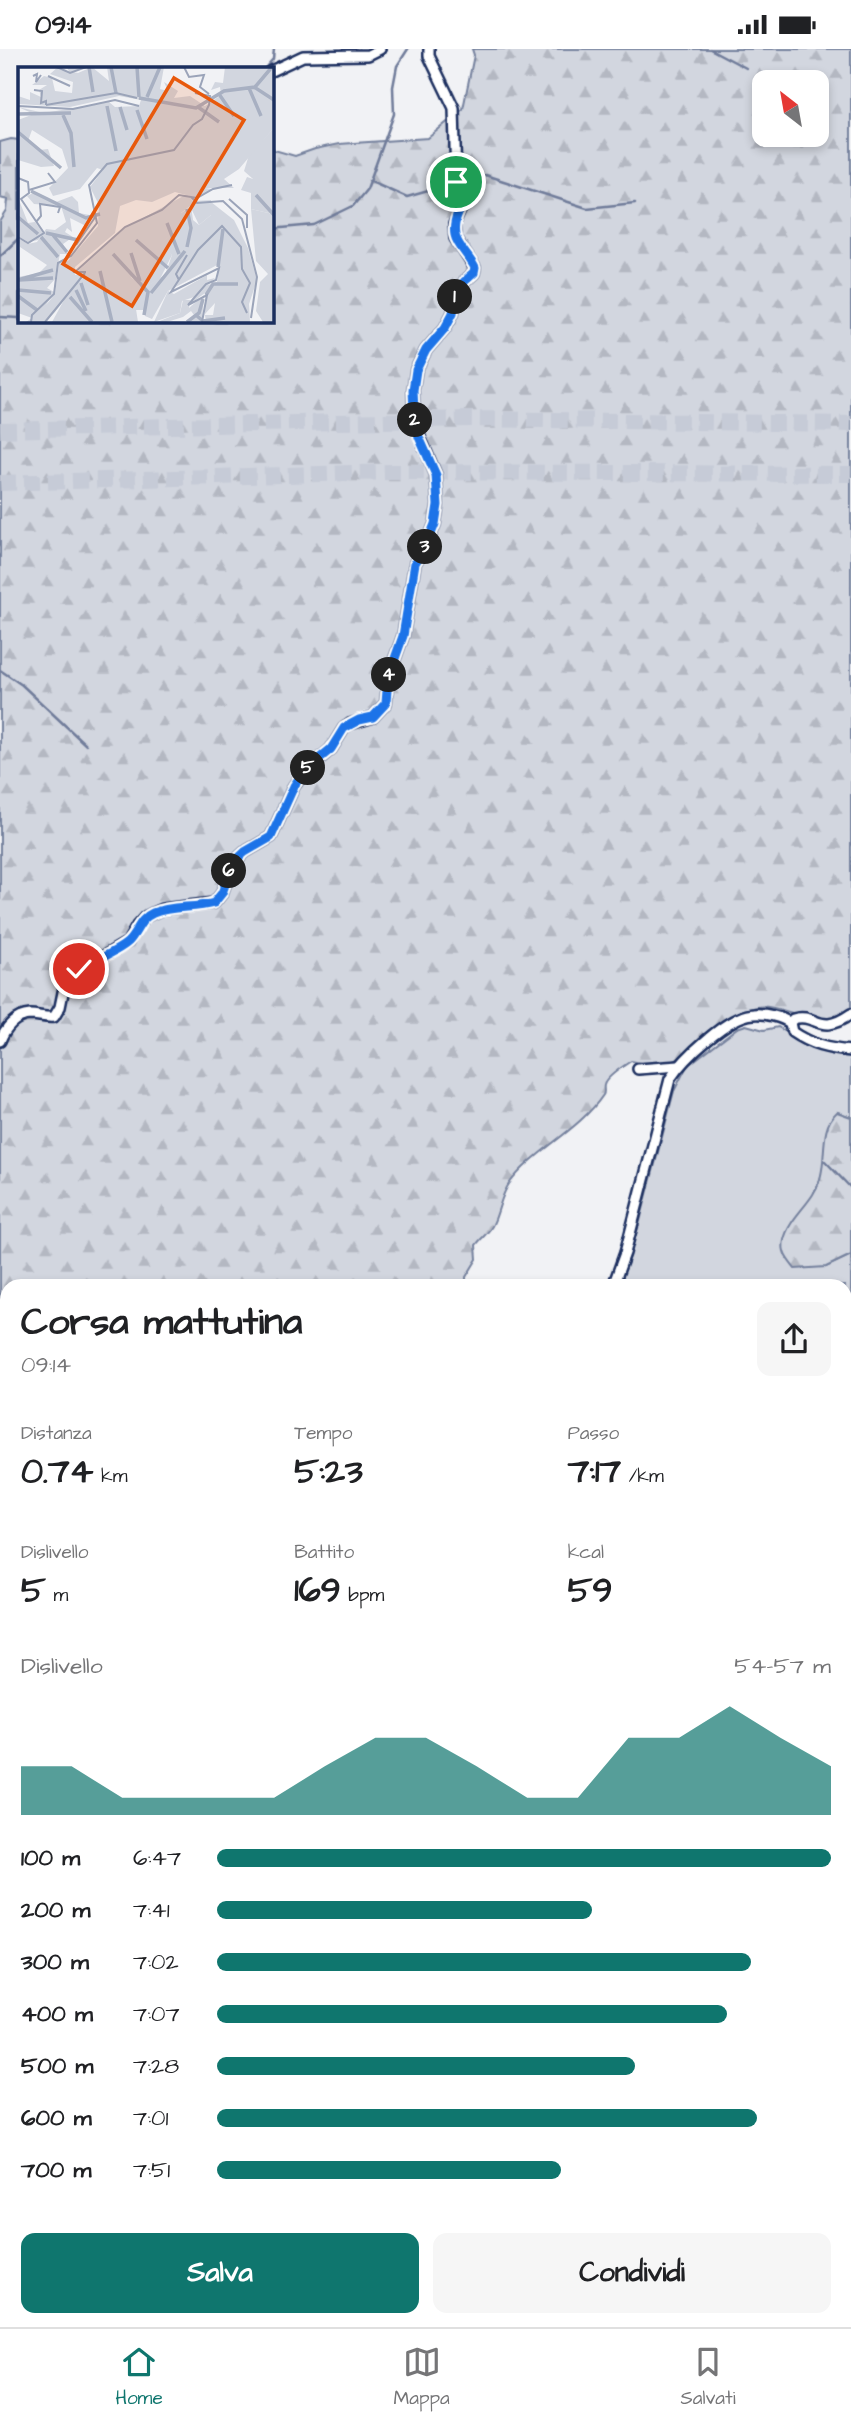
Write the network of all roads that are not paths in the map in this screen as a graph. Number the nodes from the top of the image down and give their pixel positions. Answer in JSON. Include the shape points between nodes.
{"nodes":[{"id":1,"x":380,"y":49,"type":"edge"},
{"id":2,"x":429,"y":49,"type":"edge"},
{"id":3,"x":273,"y":70,"type":"edge"},
{"id":4,"x":851,"y":1014,"type":"edge"},
{"id":5,"x":790,"y":1023,"type":"junction"},
{"id":6,"x":0,"y":1041,"type":"edge"},
{"id":7,"x":851,"y":1051,"type":"edge"},
{"id":8,"x":679,"y":1066,"type":"junction"},
{"id":9,"x":638,"y":1069,"type":"dead end"},
{"id":10,"x":616,"y":1279,"type":"edge"}],
"edges":[{"from":1,"to":3,"type":"street","via":[[368,55],[303,56]]},
{"from":2,"to":6,"type":"street","via":[[455,113],[456,182],[463,204],[454,224],[455,239],[475,268],[457,288],[453,313],[416,370],[414,412],[419,437],[436,475],[438,505],[435,524],[415,563],[386,703],[373,717],[344,728],[331,749],[304,771],[271,837],[233,863],[214,903],[162,909],[145,917],[128,942],[66,978],[54,1017],[20,1017],[5,1029]]},
{"from":4,"to":5,"type":"street","via":[[830,1025],[800,1017]]},
{"from":5,"to":7,"type":"street","via":[[792,1032],[806,1042]]},
{"from":5,"to":8,"type":"street","via":[[753,1014],[722,1030]]},
{"from":8,"to":9,"type":"street"},
{"from":8,"to":10,"type":"street","via":[[670,1080]]}]}
